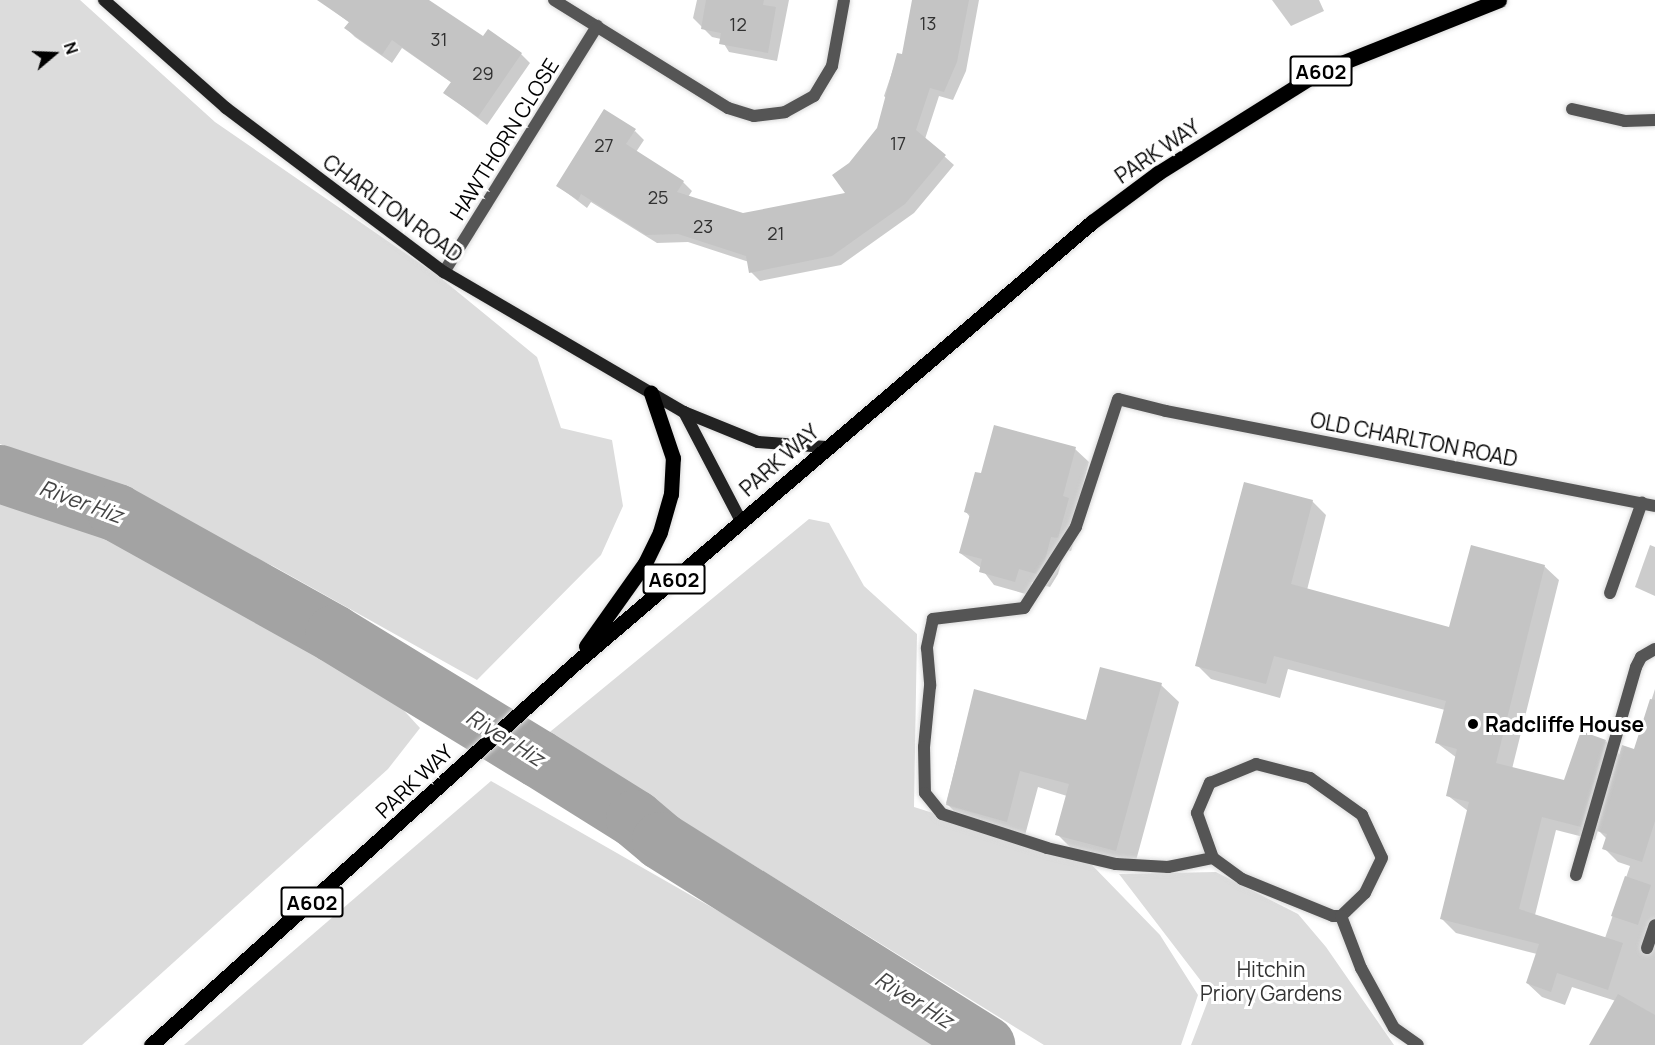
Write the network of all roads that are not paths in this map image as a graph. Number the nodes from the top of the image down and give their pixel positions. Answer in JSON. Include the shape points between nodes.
{"nodes":[{"id":1,"x":104,"y":0,"type":"edge"},
{"id":2,"x":554,"y":0,"type":"edge"},
{"id":3,"x":844,"y":0,"type":"edge"},
{"id":4,"x":1499,"y":0,"type":"edge"},
{"id":5,"x":597,"y":26,"type":"junction"},
{"id":6,"x":1572,"y":109,"type":"dead end"},
{"id":7,"x":1655,"y":120,"type":"edge"},
{"id":8,"x":444,"y":272,"type":"junction"},
{"id":9,"x":651,"y":393,"type":"junction"},
{"id":10,"x":684,"y":412,"type":"junction"},
{"id":11,"x":826,"y":447,"type":"junction"},
{"id":12,"x":1649,"y":504,"type":"edge"},
{"id":13,"x":741,"y":521,"type":"junction"},
{"id":14,"x":1610,"y":593,"type":"dead end"},
{"id":15,"x":1655,"y":649,"type":"edge"},
{"id":16,"x":572,"y":666,"type":"junction"},
{"id":17,"x":1213,"y":858,"type":"junction"},
{"id":18,"x":1576,"y":875,"type":"dead end"},
{"id":19,"x":1341,"y":916,"type":"junction"},
{"id":20,"x":1655,"y":925,"type":"edge"},
{"id":21,"x":1647,"y":948,"type":"dead end"},
{"id":22,"x":151,"y":1045,"type":"edge"},
{"id":23,"x":1418,"y":1045,"type":"edge"}],
"edges":[{"from":1,"to":8,"type":"street","name":"CHARLTON ROAD","via":[[226,108]]},
{"from":2,"to":5,"type":"street"},
{"from":3,"to":5,"type":"street","via":[[826,80],[800,106],[771,116],[743,114],[728,108]]},
{"from":4,"to":11,"type":"main road","name":"PARK WAY","number":"A602","via":[[1320,72],[1158,173],[1092,222]]},
{"from":5,"to":8,"type":"street","name":"HAWTHORN CLOSE"},
{"from":6,"to":7,"type":"street","via":[[1625,121]]},
{"from":8,"to":9,"type":"street","name":"CHARLTON ROAD"},
{"from":9,"to":10,"type":"street","name":"CHARLTON ROAD"},
{"from":9,"to":16,"type":"main road","via":[[673,458],[671,494],[660,532],[645,563]]},
{"from":10,"to":11,"type":"street","name":"CHARLTON ROAD","via":[[758,442]]},
{"from":10,"to":13,"type":"street"},
{"from":11,"to":13,"type":"main road","name":"PARK WAY","number":"A602"},
{"from":12,"to":14,"type":"street"},
{"from":12,"to":17,"type":"street","name":"OLD CHARLTON ROAD","via":[[1118,399],[1076,527],[1024,608],[933,619],[927,648],[930,686],[924,747],[925,794],[942,814],[1047,848],[1116,864],[1168,867]]},
{"from":13,"to":16,"type":"main road","name":"PARK WAY","number":"A602"},
{"from":15,"to":18,"type":"street","via":[[1641,657],[1636,667]]},
{"from":16,"to":22,"type":"main road","name":"PARK WAY","number":"A602"},
{"from":17,"to":19,"type":"street","via":[[1242,879]]},
{"from":17,"to":19,"type":"street","via":[[1197,813],[1210,783],[1256,764],[1310,778],[1362,815],[1382,858],[1365,893]]},
{"from":19,"to":23,"type":"street","via":[[1361,968],[1394,1028]]},
{"from":20,"to":21,"type":"street"}]}
